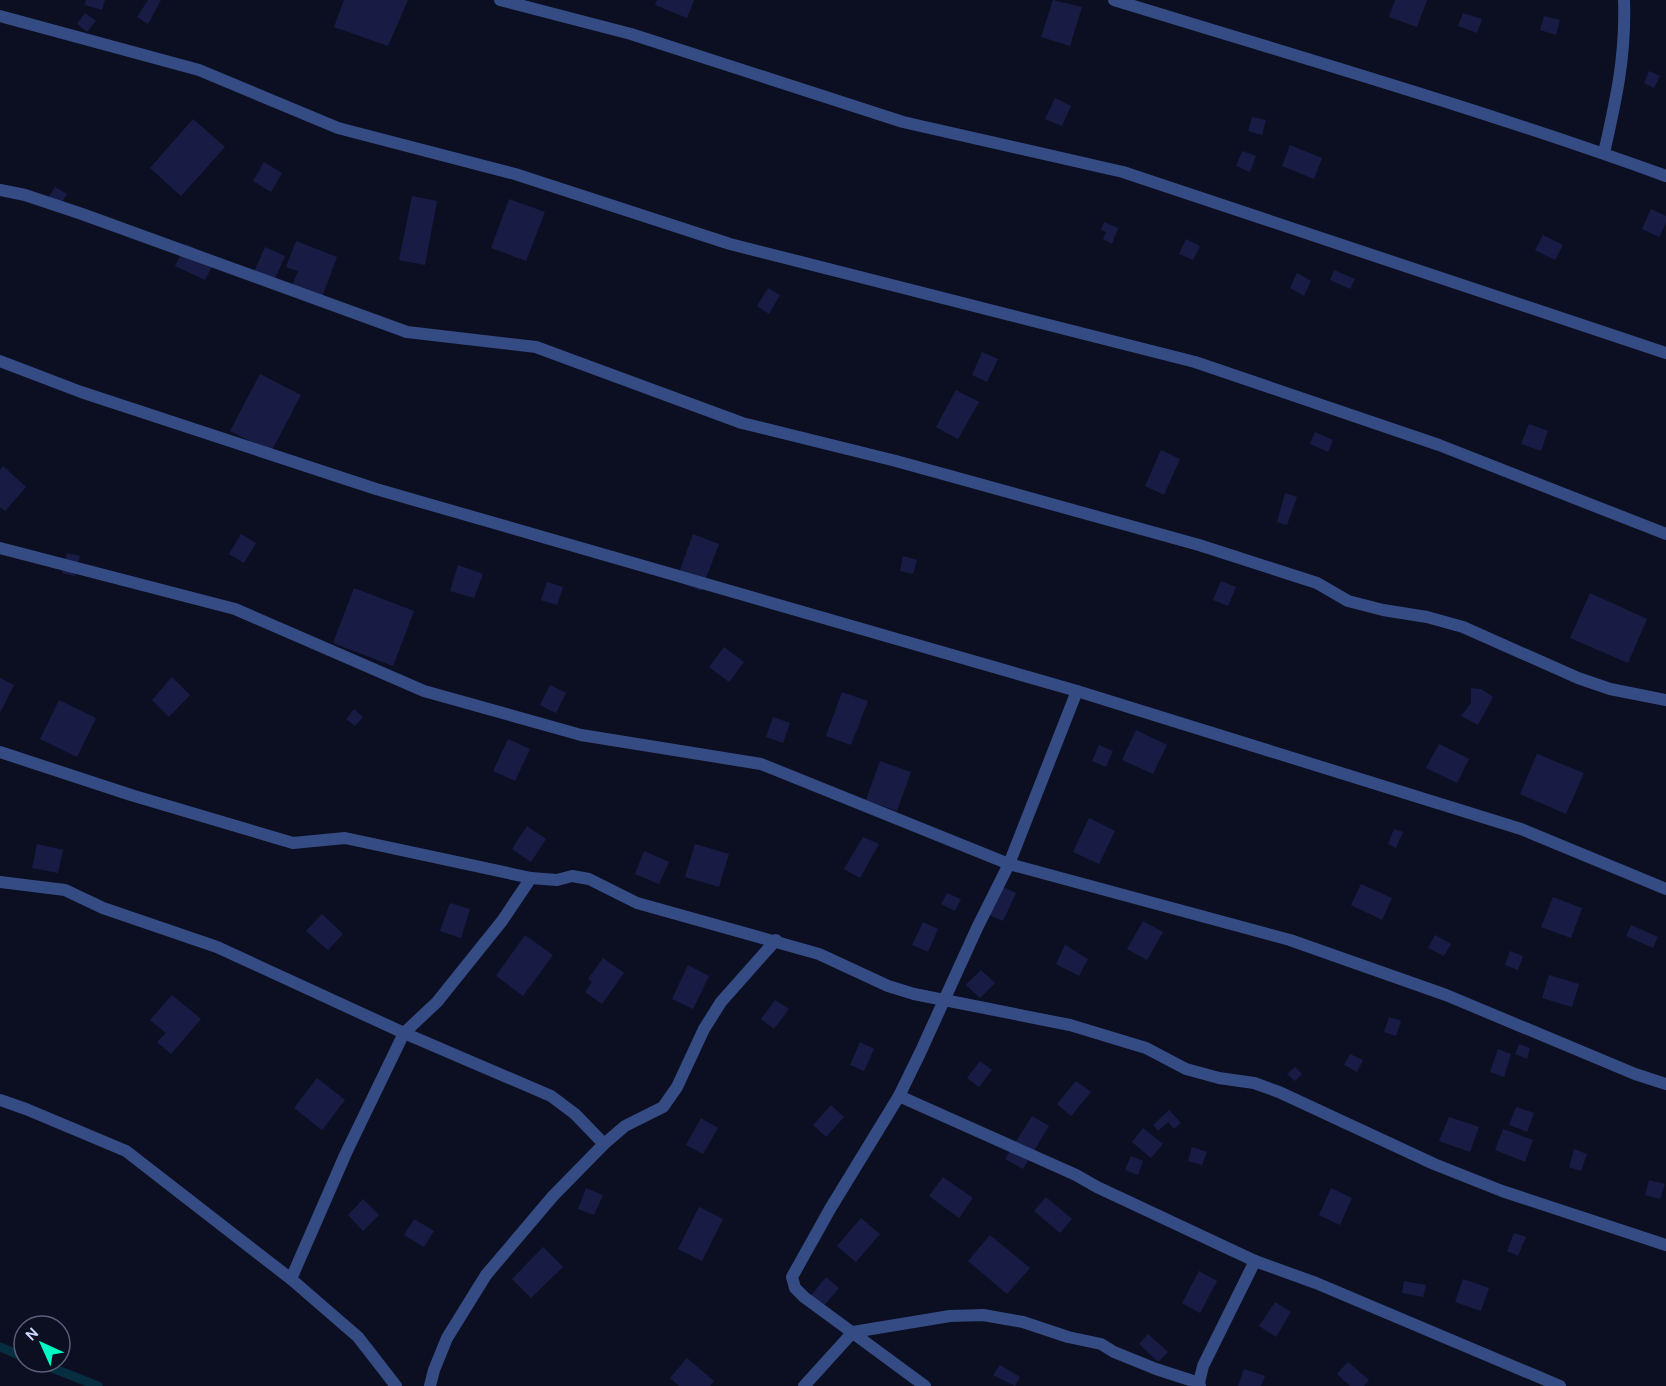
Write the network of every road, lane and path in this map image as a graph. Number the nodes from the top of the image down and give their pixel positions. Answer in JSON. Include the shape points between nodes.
{"nodes":[{"id":1,"x":500,"y":0,"type":"edge"},
{"id":2,"x":1114,"y":0,"type":"edge"},
{"id":3,"x":1624,"y":0,"type":"edge"},
{"id":4,"x":1128,"y":2,"type":"edge"},
{"id":5,"x":0,"y":16,"type":"edge"},
{"id":6,"x":1604,"y":153,"type":"junction"},
{"id":7,"x":1666,"y":176,"type":"edge"},
{"id":8,"x":0,"y":190,"type":"edge"},
{"id":9,"x":1666,"y":353,"type":"edge"},
{"id":10,"x":0,"y":361,"type":"edge"},
{"id":11,"x":1666,"y":534,"type":"edge"},
{"id":12,"x":0,"y":548,"type":"edge"},
{"id":13,"x":1077,"y":691,"type":"junction"},
{"id":14,"x":1666,"y":700,"type":"edge"},
{"id":15,"x":0,"y":752,"type":"edge"},
{"id":16,"x":1009,"y":864,"type":"junction"},
{"id":17,"x":531,"y":878,"type":"junction"},
{"id":18,"x":0,"y":882,"type":"edge"},
{"id":19,"x":1666,"y":889,"type":"edge"},
{"id":20,"x":776,"y":940,"type":"junction"},
{"id":21,"x":944,"y":1000,"type":"junction"},
{"id":22,"x":404,"y":1033,"type":"junction"},
{"id":23,"x":1666,"y":1084,"type":"edge"},
{"id":24,"x":899,"y":1096,"type":"junction"},
{"id":25,"x":0,"y":1100,"type":"edge"},
{"id":26,"x":604,"y":1144,"type":"junction"},
{"id":27,"x":1666,"y":1245,"type":"edge"},
{"id":28,"x":1255,"y":1261,"type":"junction"},
{"id":29,"x":291,"y":1279,"type":"junction"},
{"id":30,"x":853,"y":1332,"type":"junction"},
{"id":31,"x":1199,"y":1384,"type":"edge"},
{"id":32,"x":396,"y":1386,"type":"edge"},
{"id":33,"x":430,"y":1386,"type":"edge"},
{"id":34,"x":804,"y":1386,"type":"edge"},
{"id":35,"x":925,"y":1386,"type":"edge"},
{"id":36,"x":1560,"y":1386,"type":"edge"}],
"edges":[{"from":1,"to":9,"type":"street","via":[[631,34],[903,122],[1123,172]]},
{"from":2,"to":4,"type":"street"},
{"from":3,"to":6,"type":"street","via":[[1623,57]]},
{"from":4,"to":6,"type":"street"},
{"from":5,"to":11,"type":"street","via":[[199,70],[338,128],[515,174],[730,244],[1195,362],[1438,445]]},
{"from":6,"to":7,"type":"street"},
{"from":8,"to":14,"type":"street","via":[[82,214],[407,332],[536,347],[742,423],[896,461],[1199,545],[1317,583],[1348,601],[1463,627],[1610,689]]},
{"from":10,"to":13,"type":"street","via":[[81,392],[376,489]]},
{"from":12,"to":16,"type":"street","via":[[235,609],[424,691],[581,735],[761,764]]},
{"from":13,"to":16,"type":"street"},
{"from":13,"to":19,"type":"street","via":[[1521,829]]},
{"from":15,"to":17,"type":"street","via":[[293,843],[345,838]]},
{"from":16,"to":21,"type":"street"},
{"from":16,"to":23,"type":"street","via":[[1290,940],[1446,995]]},
{"from":17,"to":20,"type":"street","via":[[589,879],[637,903]]},
{"from":17,"to":22,"type":"street","via":[[502,921],[436,1002]]},
{"from":18,"to":22,"type":"street","via":[[65,890],[103,908],[217,947]]},
{"from":20,"to":21,"type":"street","via":[[819,954],[888,987]]},
{"from":20,"to":26,"type":"street","via":[[721,1002],[677,1088],[663,1107],[625,1126]]},
{"from":21,"to":24,"type":"street"},
{"from":21,"to":27,"type":"street","via":[[1070,1025],[1146,1048],[1186,1069],[1254,1083],[1502,1191]]},
{"from":22,"to":26,"type":"street","via":[[551,1096]]},
{"from":22,"to":29,"type":"street"},
{"from":24,"to":28,"type":"street","via":[[1076,1174]]},
{"from":24,"to":30,"type":"street","via":[[792,1278],[804,1298]]},
{"from":25,"to":29,"type":"street","via":[[126,1151]]},
{"from":26,"to":33,"type":"street","via":[[553,1196],[486,1275],[447,1338]]},
{"from":28,"to":31,"type":"street","via":[[1203,1366]]},
{"from":28,"to":36,"type":"street","via":[[1316,1282]]},
{"from":29,"to":32,"type":"street","via":[[358,1337]]},
{"from":30,"to":31,"type":"street","via":[[950,1316],[983,1315],[1101,1344]]},
{"from":30,"to":34,"type":"street"},
{"from":30,"to":35,"type":"street"}]}
